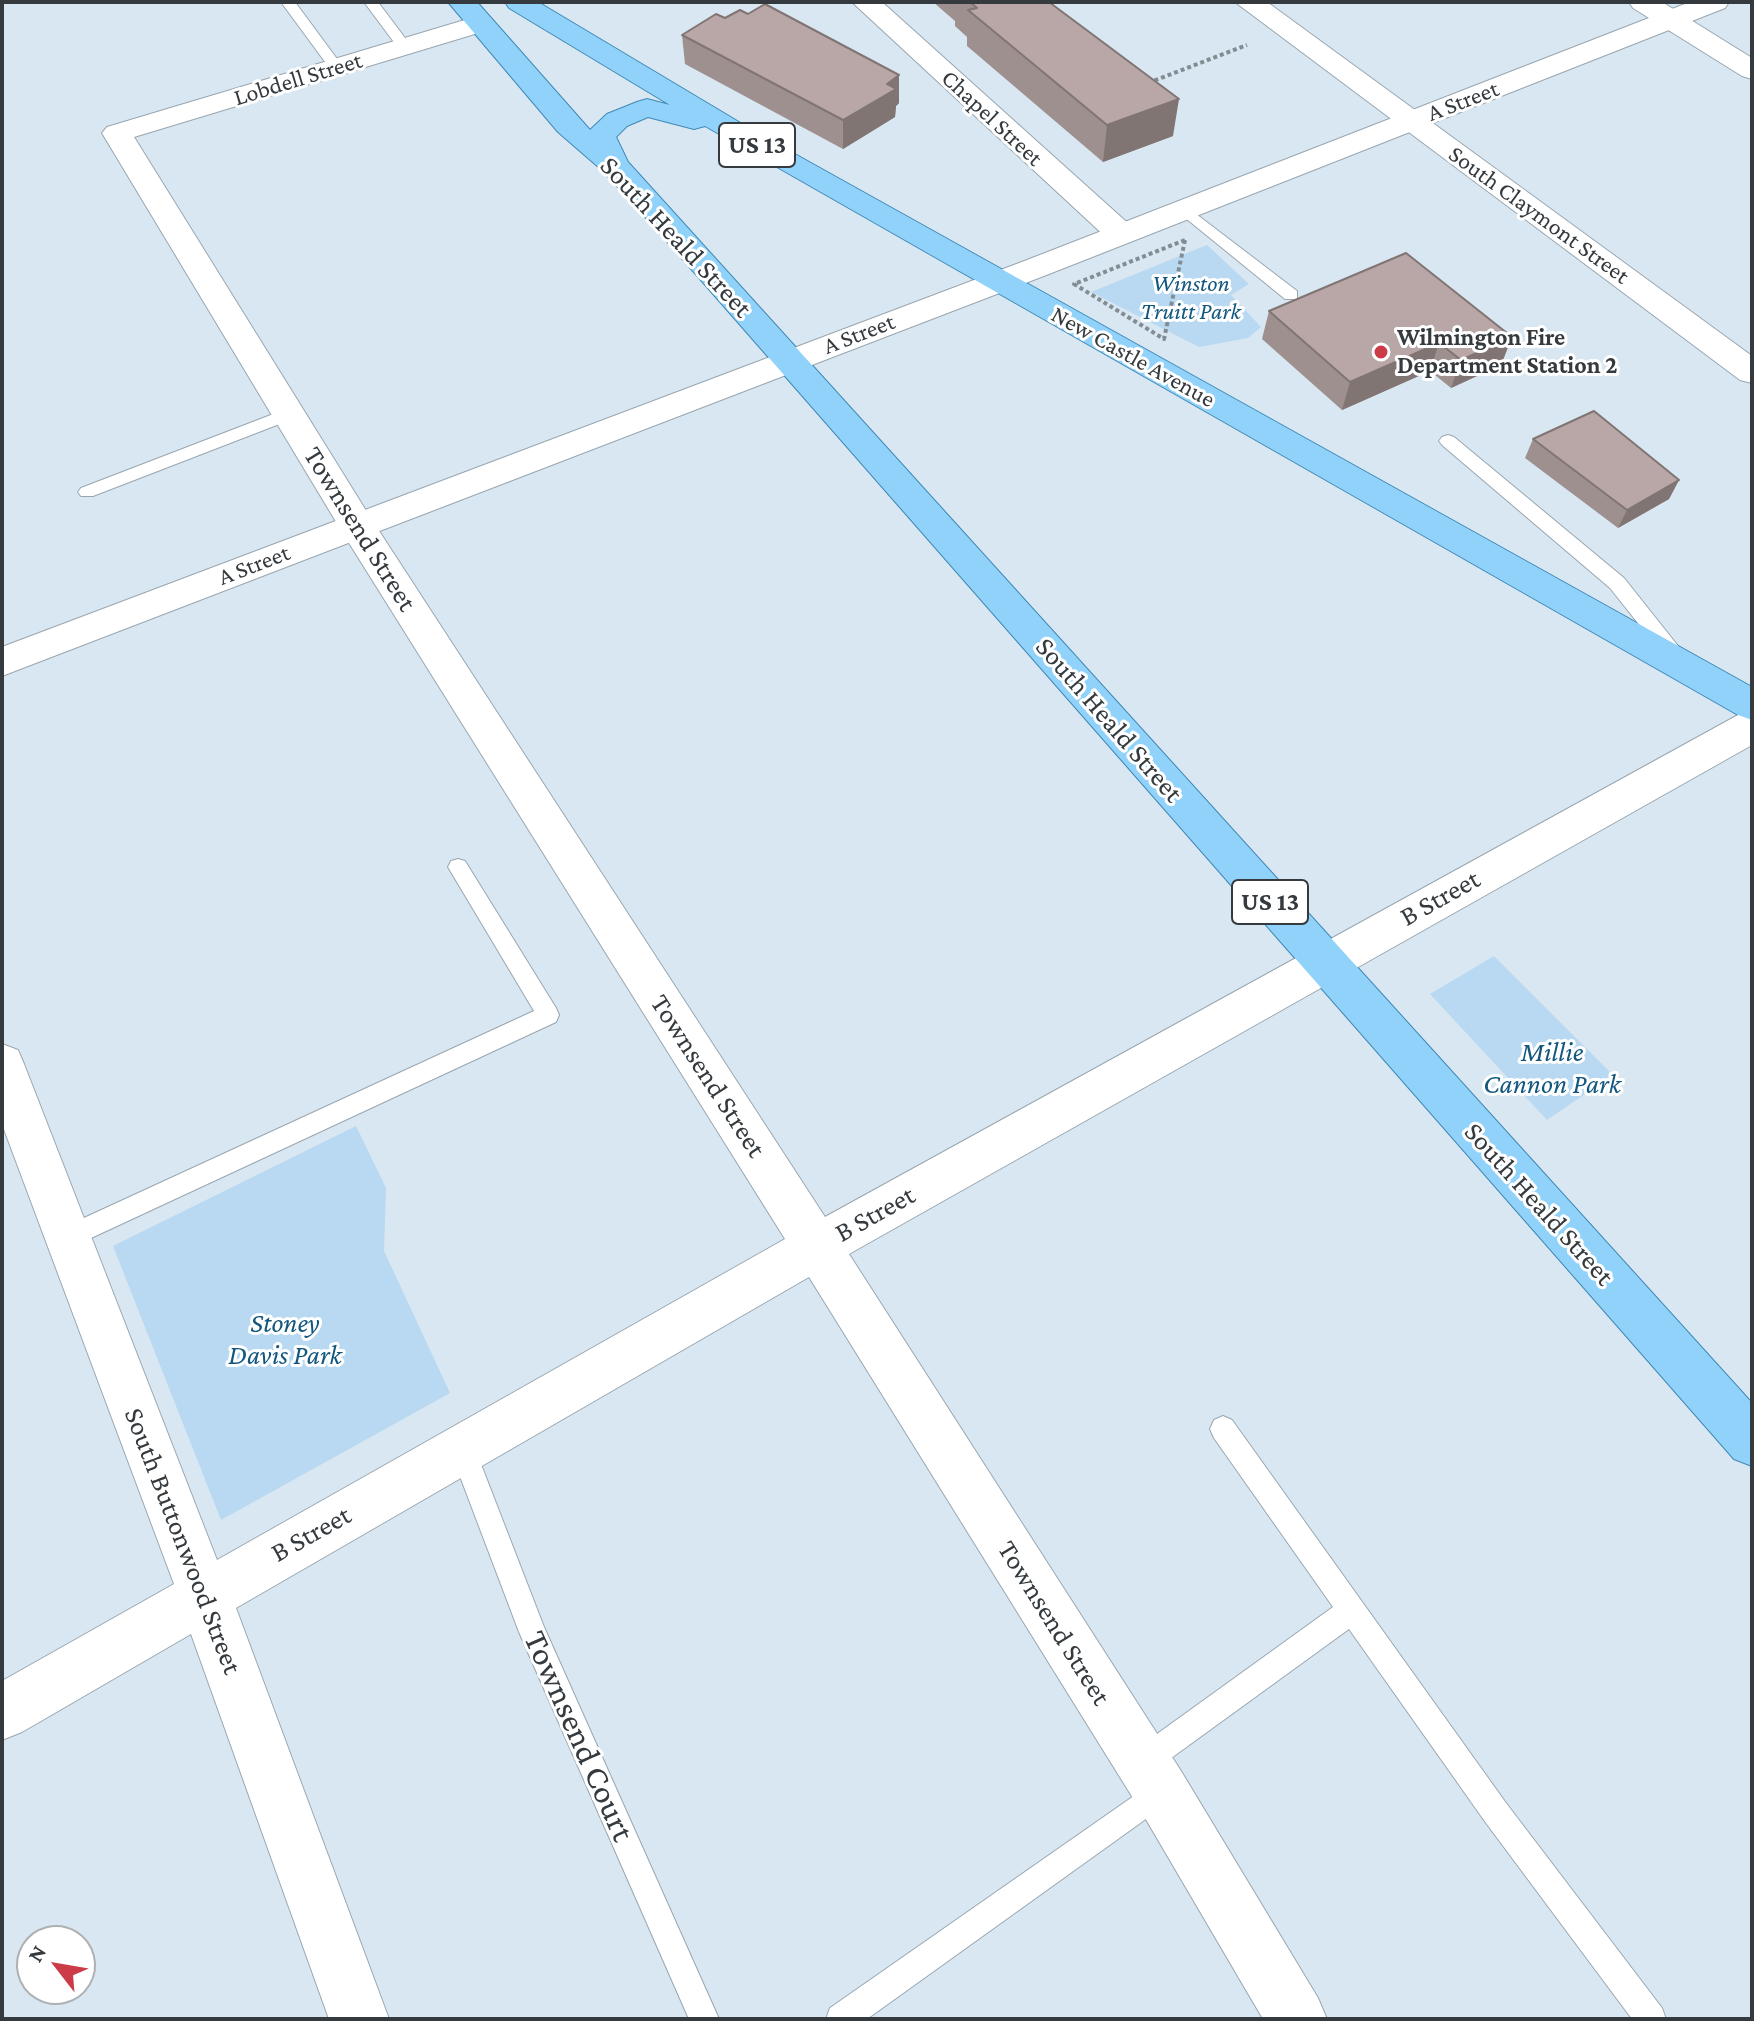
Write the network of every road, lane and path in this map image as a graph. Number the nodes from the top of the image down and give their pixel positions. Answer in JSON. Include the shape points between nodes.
{"nodes":[{"id":1,"x":288,"y":2,"type":"edge"},
{"id":2,"x":371,"y":2,"type":"edge"},
{"id":3,"x":866,"y":2,"type":"edge"},
{"id":4,"x":1249,"y":2,"type":"edge"},
{"id":5,"x":1643,"y":2,"type":"edge"},
{"id":6,"x":1715,"y":2,"type":"edge"},
{"id":7,"x":533,"y":4,"type":"edge"},
{"id":8,"x":470,"y":13,"type":"edge"},
{"id":9,"x":1672,"y":20,"type":"junction"},
{"id":10,"x":1259,"y":41,"type":"dead end"},
{"id":11,"x":404,"y":46,"type":"junction"},
{"id":12,"x":336,"y":67,"type":"junction"},
{"id":13,"x":1752,"y":70,"type":"edge"},
{"id":14,"x":1148,"y":83,"type":"edge"},
{"id":15,"x":1411,"y":121,"type":"junction"},
{"id":16,"x":117,"y":133,"type":"joint"},
{"id":17,"x":749,"y":140,"type":"junction"},
{"id":18,"x":614,"y":165,"type":"junction"},
{"id":19,"x":1183,"y":209,"type":"junction"},
{"id":20,"x":1120,"y":233,"type":"junction"},
{"id":21,"x":1185,"y":240,"type":"joint"},
{"id":22,"x":1001,"y":280,"type":"junction"},
{"id":23,"x":1291,"y":295,"type":"dead end"},
{"id":24,"x":791,"y":360,"type":"junction"},
{"id":25,"x":1752,"y":372,"type":"edge"},
{"id":26,"x":289,"y":414,"type":"junction"},
{"id":27,"x":1448,"y":441,"type":"dead end"},
{"id":28,"x":87,"y":492,"type":"dead end"},
{"id":29,"x":357,"y":526,"type":"junction"},
{"id":30,"x":2,"y":662,"type":"edge"},
{"id":31,"x":1683,"y":666,"type":"junction"},
{"id":32,"x":1752,"y":705,"type":"edge"},
{"id":33,"x":1752,"y":726,"type":"edge"},
{"id":34,"x":458,"y":867,"type":"dead end"},
{"id":35,"x":1323,"y":962,"type":"junction"},
{"id":36,"x":2,"y":1064,"type":"edge"},
{"id":37,"x":68,"y":1237,"type":"junction"},
{"id":38,"x":817,"y":1247,"type":"junction"},
{"id":39,"x":1223,"y":1429,"type":"dead end"},
{"id":40,"x":1752,"y":1441,"type":"edge"},
{"id":41,"x":463,"y":1450,"type":"junction"},
{"id":42,"x":204,"y":1594,"type":"junction"},
{"id":43,"x":1352,"y":1610,"type":"junction"},
{"id":44,"x":2,"y":1712,"type":"edge"},
{"id":45,"x":1151,"y":1777,"type":"junction"},
{"id":46,"x":359,"y":2019,"type":"edge"},
{"id":47,"x":704,"y":2019,"type":"edge"},
{"id":48,"x":841,"y":2019,"type":"edge"},
{"id":49,"x":1297,"y":2019,"type":"edge"},
{"id":50,"x":1651,"y":2019,"type":"edge"}],
"edges":[{"from":1,"to":12,"type":"lane"},
{"from":2,"to":11,"type":"lane"},
{"from":3,"to":20,"type":"street","name":"Chapel Street"},
{"from":4,"to":15,"type":"street","name":"South Claymont Street"},
{"from":5,"to":9,"type":"street"},
{"from":6,"to":9,"type":"street","name":"A Street"},
{"from":7,"to":17,"type":"main road","name":"New Castle Avenue","number":"US 13","via":[[616,63]]},
{"from":8,"to":11,"type":"street","name":"Lobdell Street"},
{"from":8,"to":18,"type":"main road","name":"South Heald Street","number":"US 13","via":[[568,126]]},
{"from":9,"to":13,"type":"street"},
{"from":9,"to":15,"type":"street","name":"A Street"},
{"from":10,"to":14,"type":"path"},
{"from":11,"to":12,"type":"street","name":"Lobdell Street"},
{"from":12,"to":16,"type":"street","name":"Lobdell Street"},
{"from":15,"to":19,"type":"street","name":"A Street"},
{"from":15,"to":25,"type":"street","name":"South Claymont Street"},
{"from":16,"to":26,"type":"street","name":"Townsend Street"},
{"from":17,"to":18,"type":"main road","via":[[647,108],[617,120],[601,136]]},
{"from":17,"to":22,"type":"main road","name":"New Castle Avenue","number":"US 13"},
{"from":18,"to":24,"type":"main road","name":"South Heald Street","number":"US 13"},
{"from":19,"to":20,"type":"street","name":"A Street"},
{"from":19,"to":23,"type":"lane"},
{"from":20,"to":22,"type":"street","name":"A Street"},
{"from":21,"to":21,"type":"path","via":[[1105,271],[1074,284],[1164,339]]},
{"from":22,"to":24,"type":"street","name":"A Street"},
{"from":22,"to":31,"type":"main road","name":"New Castle Avenue","number":"US 13"},
{"from":24,"to":29,"type":"street","name":"A Street"},
{"from":24,"to":35,"type":"main road","name":"South Heald Street","number":"US 13"},
{"from":26,"to":28,"type":"lane"},
{"from":26,"to":29,"type":"street","name":"Townsend Street"},
{"from":27,"to":31,"type":"lane","via":[[1617,583]]},
{"from":29,"to":30,"type":"street","name":"A Street"},
{"from":29,"to":38,"type":"street","name":"Townsend Street"},
{"from":31,"to":32,"type":"main road","name":"New Castle Avenue","number":"US 13"},
{"from":33,"to":35,"type":"street","name":"B Street"},
{"from":34,"to":37,"type":"lane","via":[[548,1015]]},
{"from":35,"to":38,"type":"street","name":"B Street"},
{"from":35,"to":40,"type":"main road","name":"South Heald Street","number":"US 13"},
{"from":36,"to":37,"type":"street","name":"South Buttonwood Street"},
{"from":37,"to":42,"type":"street","name":"South Buttonwood Street"},
{"from":38,"to":41,"type":"street","name":"B Street"},
{"from":38,"to":45,"type":"street","name":"Townsend Street"},
{"from":39,"to":43,"type":"lane"},
{"from":41,"to":42,"type":"street","name":"B Street"},
{"from":41,"to":47,"type":"lane","name":"Townsend Court","via":[[533,1632]]},
{"from":42,"to":44,"type":"street","name":"B Street"},
{"from":42,"to":46,"type":"street","name":"South Buttonwood Street"},
{"from":43,"to":45,"type":"lane"},
{"from":43,"to":50,"type":"lane"},
{"from":45,"to":48,"type":"lane"},
{"from":45,"to":49,"type":"street","name":"Townsend Street"}]}
